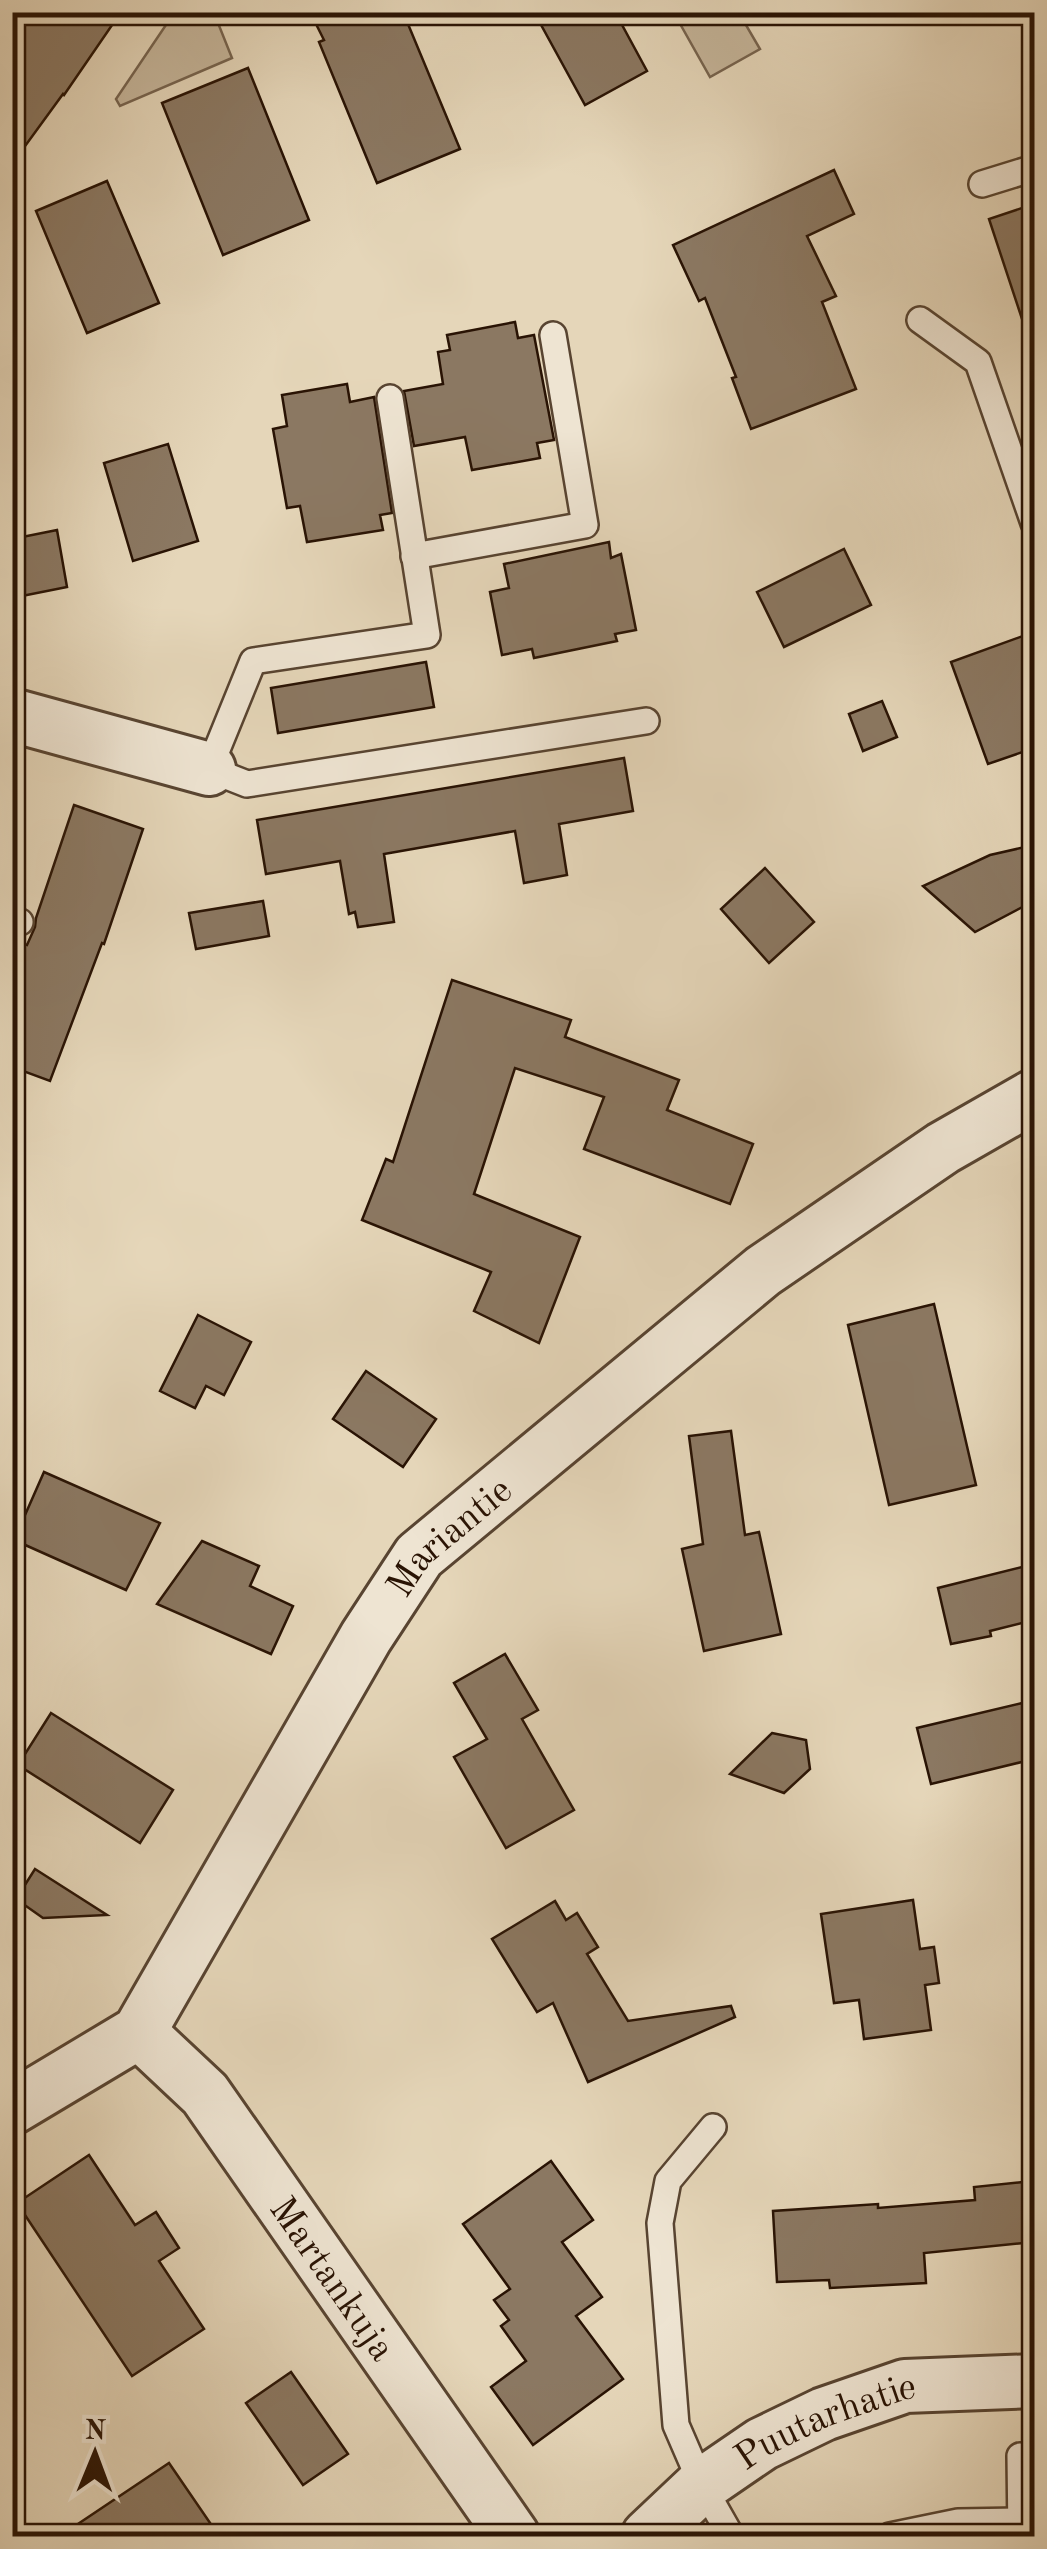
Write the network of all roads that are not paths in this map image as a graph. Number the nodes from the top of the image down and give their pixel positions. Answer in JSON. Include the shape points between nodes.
{"nodes":[{"id":1,"x":1034,"y":168,"type":"edge"},
{"id":2,"x":982,"y":184,"type":"dead end"},
{"id":3,"x":920,"y":320,"type":"dead end"},
{"id":4,"x":553,"y":335,"type":"dead end"},
{"id":5,"x":390,"y":398,"type":"dead end"},
{"id":6,"x":1034,"y":522,"type":"edge"},
{"id":7,"x":414,"y":556,"type":"junction"},
{"id":8,"x":12,"y":715,"type":"edge"},
{"id":9,"x":646,"y":721,"type":"dead end"},
{"id":10,"x":209,"y":768,"type":"junction"},
{"id":11,"x":1034,"y":1096,"type":"edge"},
{"id":12,"x":139,"y":2032,"type":"junction"},
{"id":13,"x":12,"y":2108,"type":"edge"},
{"id":14,"x":714,"y":2128,"type":"dead end"},
{"id":15,"x":1034,"y":2380,"type":"edge"},
{"id":16,"x":1020,"y":2456,"type":"dead end"},
{"id":17,"x":702,"y":2485,"type":"junction"},
{"id":18,"x":1021,"y":2529,"type":"edge"},
{"id":19,"x":513,"y":2536,"type":"edge"},
{"id":20,"x":648,"y":2536,"type":"edge"},
{"id":21,"x":731,"y":2536,"type":"edge"},
{"id":22,"x":890,"y":2536,"type":"edge"}],
"edges":[{"from":1,"to":2,"type":"lane"},
{"from":3,"to":6,"type":"lane","via":[[978,362]]},
{"from":4,"to":7,"type":"lane","via":[[585,525]]},
{"from":5,"to":7,"type":"lane"},
{"from":7,"to":10,"type":"lane","via":[[428,635],[253,662]]},
{"from":8,"to":10,"type":"street"},
{"from":9,"to":10,"type":"lane","via":[[247,784]]},
{"from":11,"to":12,"type":"street","name":"Mariantie","via":[[943,1148],[763,1271],[420,1556],[366,1637]]},
{"from":12,"to":13,"type":"street","name":"Mariantie"},
{"from":12,"to":19,"type":"street","name":"Martankuja","via":[[204,2094]]},
{"from":14,"to":17,"type":"lane","via":[[668,2180],[660,2223],[676,2426]]},
{"from":15,"to":17,"type":"street","name":"Puutarhatie","via":[[905,2386],[762,2444]]},
{"from":16,"to":18,"type":"lane"},
{"from":17,"to":20,"type":"street","name":"Puutarhatie"},
{"from":17,"to":21,"type":"lane"},
{"from":18,"to":22,"type":"lane","via":[[958,2522]]}]}
